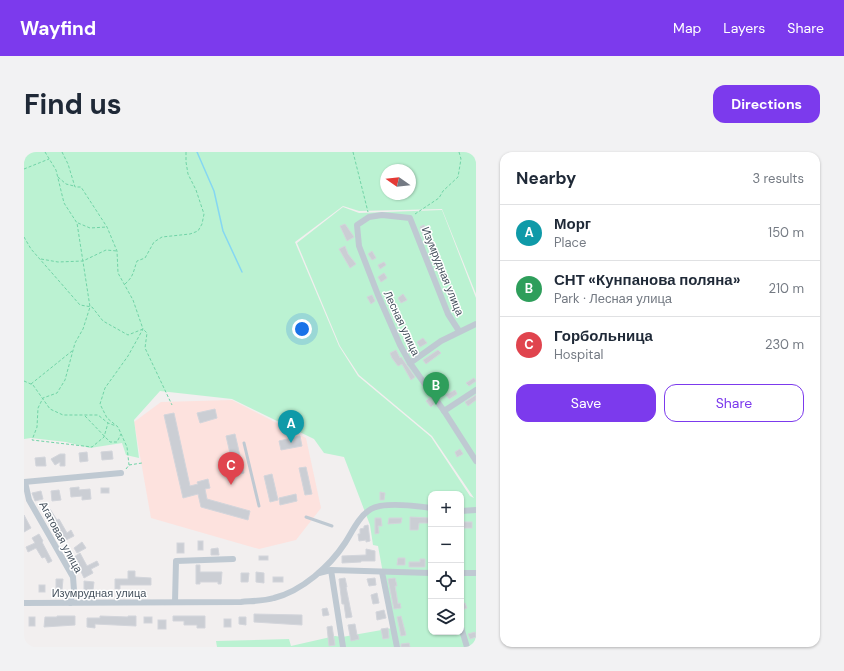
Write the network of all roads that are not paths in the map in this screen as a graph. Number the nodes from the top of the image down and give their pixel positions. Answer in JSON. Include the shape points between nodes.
{"nodes":[{"id":1,"x":357,"y":225,"type":"joint"},
{"id":2,"x":476,"y":324,"type":"edge"},
{"id":3,"x":458,"y":331,"type":"junction"},
{"id":4,"x":410,"y":363,"type":"junction"},
{"id":5,"x":476,"y":390,"type":"edge"},
{"id":6,"x":444,"y":411,"type":"junction"},
{"id":7,"x":244,"y":443,"type":"dead end"},
{"id":8,"x":475,"y":458,"type":"edge"},
{"id":9,"x":122,"y":473,"type":"road end"},
{"id":10,"x":25,"y":482,"type":"edge"},
{"id":11,"x":259,"y":506,"type":"dead end"},
{"id":12,"x":428,"y":508,"type":"edge"},
{"id":13,"x":476,"y":510,"type":"edge"},
{"id":14,"x":464,"y":511,"type":"edge"},
{"id":15,"x":306,"y":517,"type":"dead end"},
{"id":16,"x":332,"y":526,"type":"dead end"},
{"id":17,"x":233,"y":559,"type":"dead end"},
{"id":18,"x":330,"y":570,"type":"junction"},
{"id":19,"x":382,"y":572,"type":"junction"},
{"id":20,"x":318,"y":573,"type":"junction"},
{"id":21,"x":428,"y":573,"type":"edge"},
{"id":22,"x":464,"y":573,"type":"edge"},
{"id":23,"x":476,"y":573,"type":"edge"},
{"id":24,"x":175,"y":602,"type":"junction"},
{"id":25,"x":24,"y":603,"type":"edge"},
{"id":26,"x":70,"y":603,"type":"junction"},
{"id":27,"x":463,"y":635,"type":"edge"},
{"id":28,"x":343,"y":647,"type":"edge"},
{"id":29,"x":397,"y":647,"type":"edge"},
{"id":30,"x":466,"y":647,"type":"edge"}],
"edges":[{"from":1,"to":3,"type":"street","name":"Изумрудная улица","via":[[369,217],[382,215],[410,218],[448,314]]},
{"from":1,"to":4,"type":"street","name":"Лесная улица","via":[[359,246],[375,288]]},
{"from":2,"to":3,"type":"street"},
{"from":3,"to":4,"type":"street"},
{"from":4,"to":6,"type":"street","name":"Лесная улица"},
{"from":5,"to":6,"type":"street"},
{"from":6,"to":8,"type":"street","name":"Лесная улица"},
{"from":7,"to":11,"type":"lane"},
{"from":9,"to":10,"type":"street"},
{"from":10,"to":26,"type":"street","name":"Агатовая улица","via":[[29,500],[73,577],[74,590]]},
{"from":12,"to":20,"type":"street","via":[[409,505],[372,508],[364,514],[336,557]]},
{"from":13,"to":14,"type":"street"},
{"from":15,"to":16,"type":"lane"},
{"from":17,"to":24,"type":"street","via":[[176,561]]},
{"from":18,"to":19,"type":"street","name":"Изумрудная улица"},
{"from":18,"to":20,"type":"street","name":"Изумрудная улица"},
{"from":18,"to":28,"type":"street"},
{"from":19,"to":21,"type":"street","name":"Изумрудная улица"},
{"from":19,"to":29,"type":"street"},
{"from":20,"to":24,"type":"street","name":"Изумрудная улица","via":[[296,590],[274,598],[241,602]]},
{"from":22,"to":23,"type":"street"},
{"from":24,"to":26,"type":"street","name":"Изумрудная улица"},
{"from":25,"to":26,"type":"street","name":"Изумрудная улица"},
{"from":27,"to":30,"type":"street"}]}
